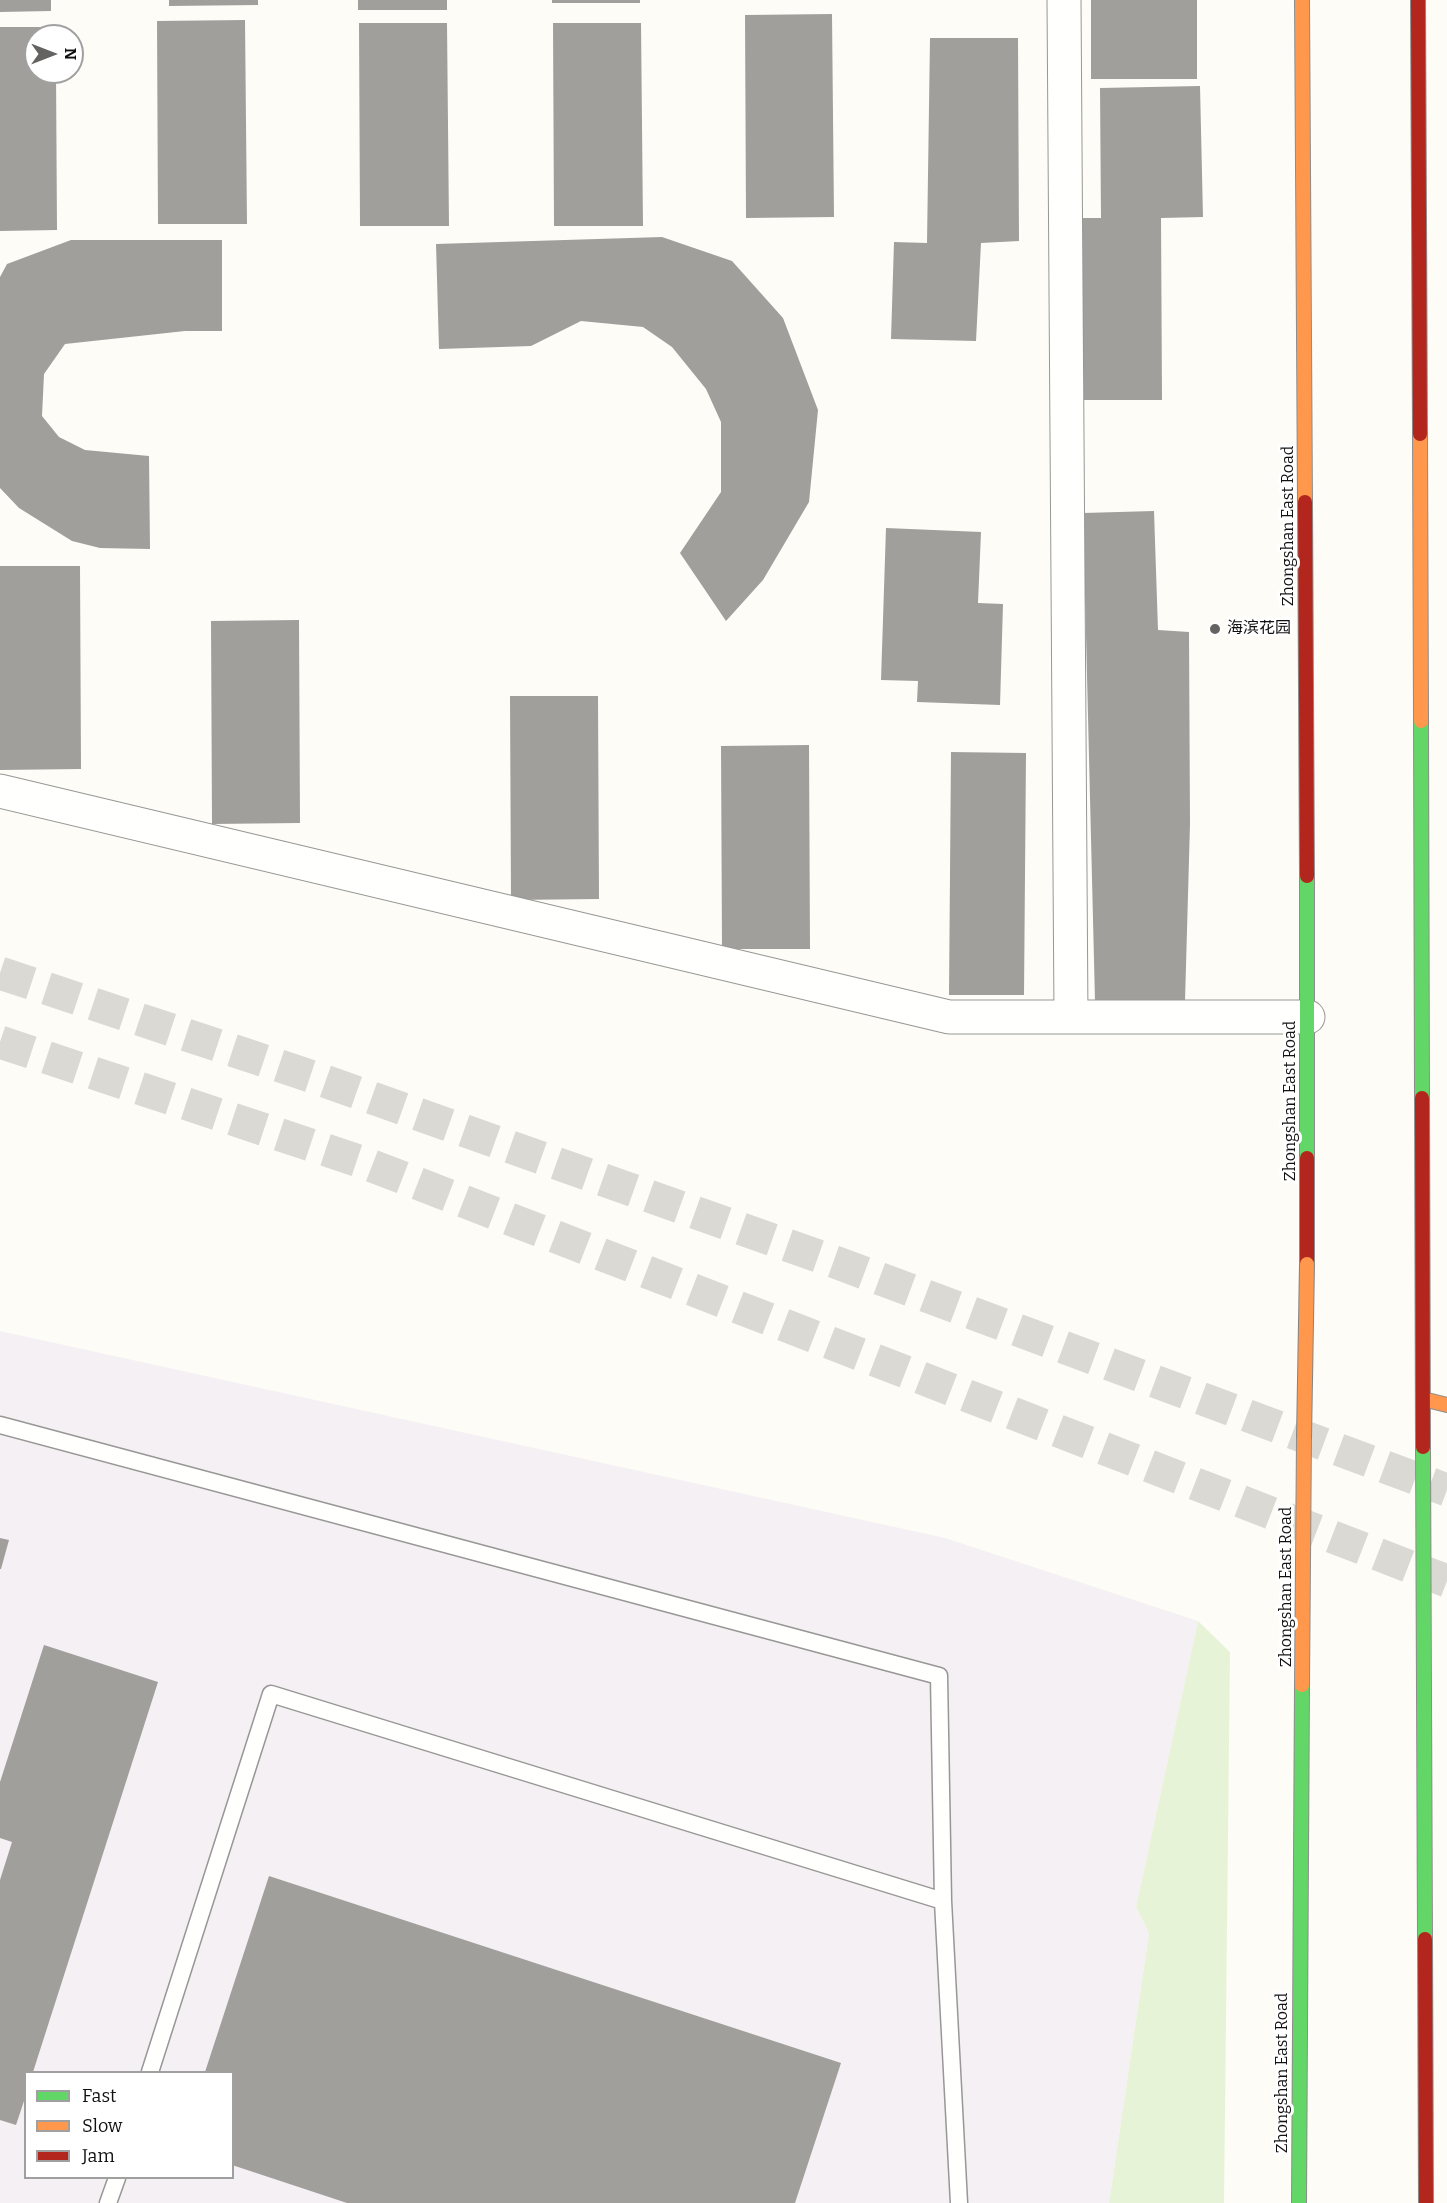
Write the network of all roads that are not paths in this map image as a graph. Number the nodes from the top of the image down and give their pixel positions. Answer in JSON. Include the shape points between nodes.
{"nodes":[{"id":1,"x":1064,"y":0,"type":"edge"},
{"id":2,"x":1302,"y":0,"type":"edge"},
{"id":3,"x":1418,"y":0,"type":"edge"},
{"id":4,"x":0,"y":791,"type":"edge"},
{"id":5,"x":1071,"y":1017,"type":"junction"},
{"id":6,"x":1308,"y":1017,"type":"junction"},
{"id":7,"x":1423,"y":1399,"type":"junction"},
{"id":8,"x":1447,"y":1406,"type":"edge"},
{"id":9,"x":0,"y":1425,"type":"edge"},
{"id":10,"x":943,"y":1901,"type":"junction"},
{"id":11,"x":151,"y":2071,"type":"edge"},
{"id":12,"x":1426,"y":2122,"type":"junction"},
{"id":13,"x":1442,"y":2153,"type":"dead end"},
{"id":14,"x":117,"y":2179,"type":"edge"},
{"id":15,"x":108,"y":2203,"type":"edge"},
{"id":16,"x":959,"y":2203,"type":"edge"},
{"id":17,"x":1299,"y":2203,"type":"edge"},
{"id":18,"x":1426,"y":2203,"type":"edge"}],
"edges":[{"from":1,"to":5,"type":"street"},
{"from":2,"to":6,"type":"main road","name":"Zhongshan East Road"},
{"from":3,"to":7,"type":"main road"},
{"from":4,"to":5,"type":"street","via":[[949,1017]]},
{"from":5,"to":6,"type":"street"},
{"from":6,"to":17,"type":"main road","name":"Zhongshan East Road","bridge":true},
{"from":7,"to":8,"type":"main road"},
{"from":7,"to":12,"type":"main road"},
{"from":9,"to":10,"type":"lane","via":[[939,1676]]},
{"from":10,"to":11,"type":"lane","via":[[271,1694]]},
{"from":10,"to":16,"type":"lane"},
{"from":12,"to":13,"type":"main road"},
{"from":12,"to":18,"type":"main road"},
{"from":14,"to":15,"type":"lane"}]}
